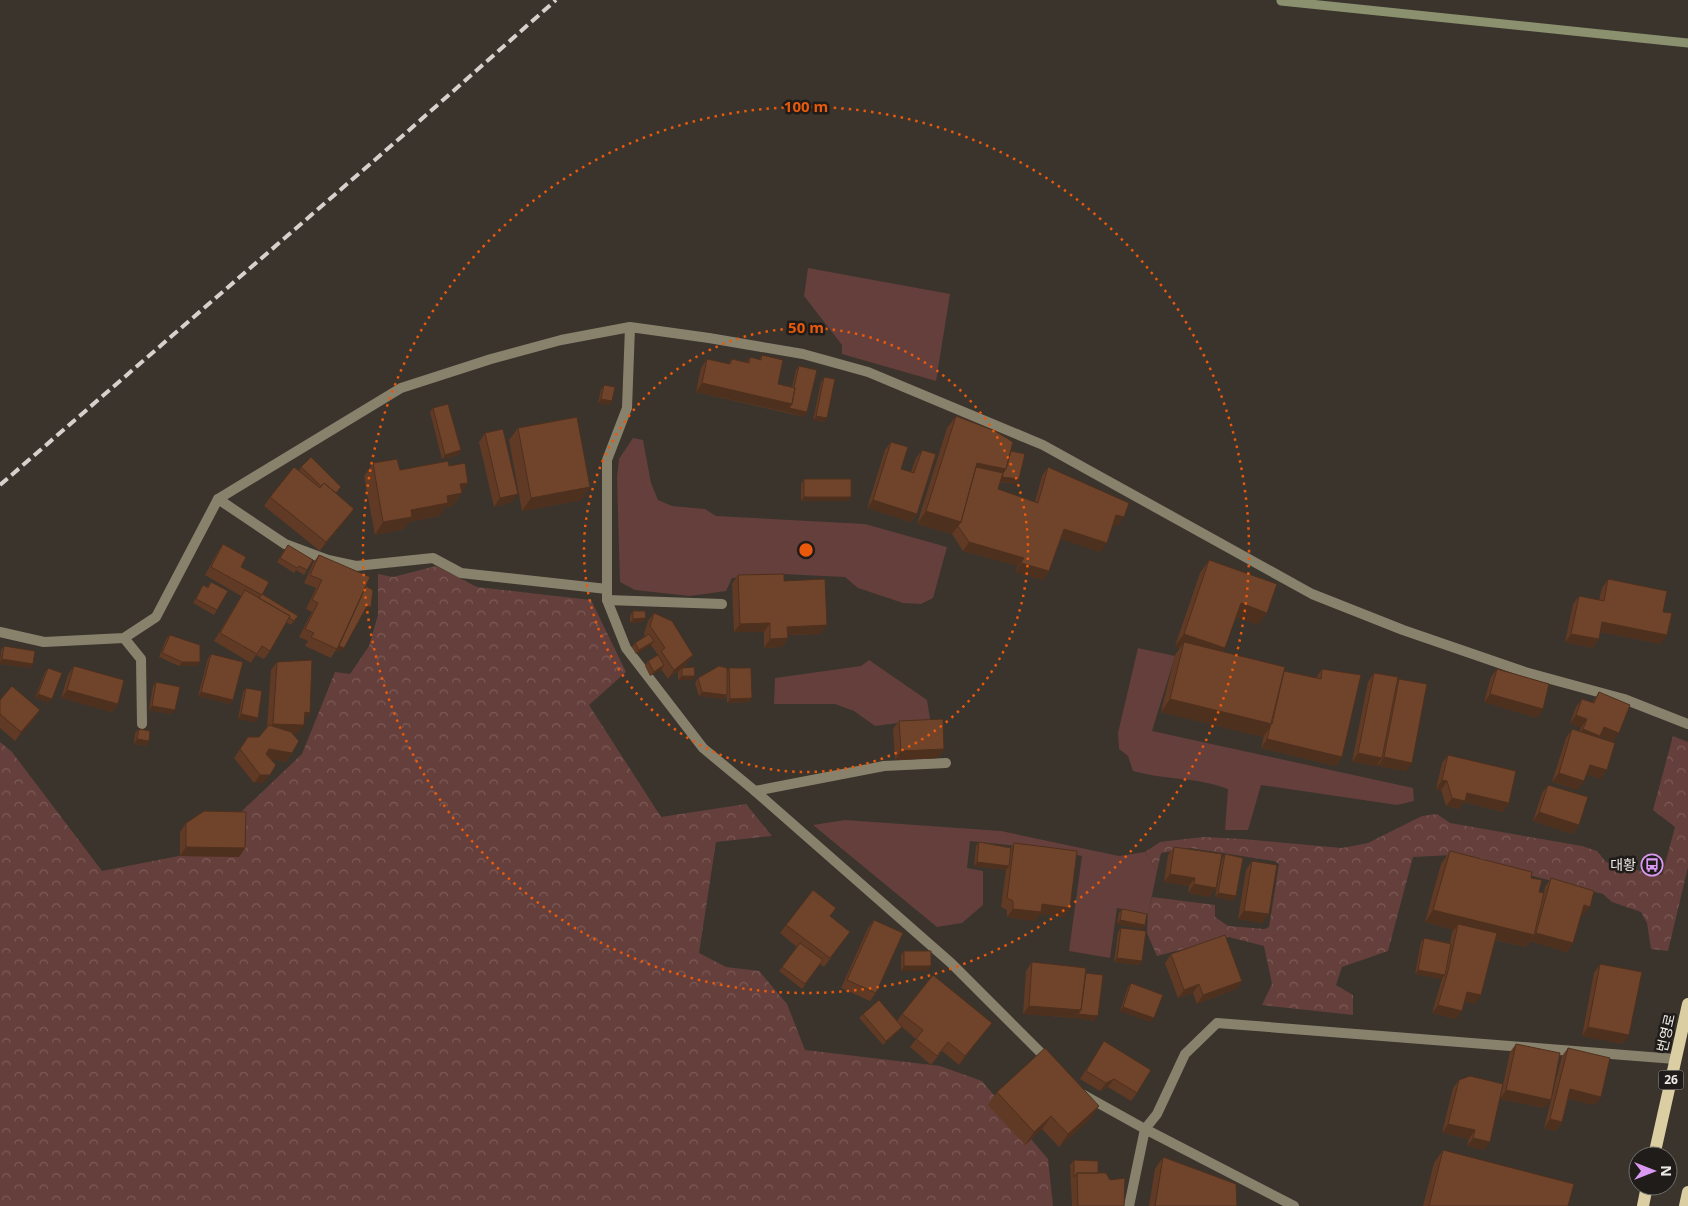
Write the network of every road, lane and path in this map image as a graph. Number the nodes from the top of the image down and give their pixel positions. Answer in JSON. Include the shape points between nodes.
{"nodes":[{"id":1,"x":630,"y":327,"type":"junction"},
{"id":2,"x":218,"y":499,"type":"junction"},
{"id":3,"x":607,"y":594,"type":"junction"},
{"id":4,"x":722,"y":604,"type":"dead end"},
{"id":5,"x":0,"y":632,"type":"edge"},
{"id":6,"x":124,"y":638,"type":"junction"},
{"id":7,"x":142,"y":724,"type":"dead end"},
{"id":8,"x":1688,"y":724,"type":"edge"},
{"id":9,"x":946,"y":763,"type":"edge"},
{"id":10,"x":755,"y":791,"type":"junction"},
{"id":11,"x":1688,"y":1004,"type":"edge"},
{"id":12,"x":1676,"y":1059,"type":"junction"},
{"id":13,"x":1054,"y":1066,"type":"edge"},
{"id":14,"x":1075,"y":1087,"type":"edge"},
{"id":15,"x":1145,"y":1129,"type":"junction"},
{"id":16,"x":1656,"y":1146,"type":"edge"},
{"id":17,"x":1688,"y":1192,"type":"edge"},
{"id":18,"x":1130,"y":1206,"type":"edge"},
{"id":19,"x":1294,"y":1206,"type":"edge"},
{"id":20,"x":1684,"y":1206,"type":"edge"}],
"edges":[{"from":1,"to":2,"type":"street","via":[[561,340],[401,388]]},
{"from":1,"to":3,"type":"street","via":[[627,408],[607,460]]},
{"from":1,"to":8,"type":"street","via":[[803,354],[868,372],[1043,445],[1312,594],[1525,672],[1624,699]]},
{"from":2,"to":3,"type":"street","via":[[284,544],[328,560],[356,566],[433,558],[461,573]]},
{"from":2,"to":6,"type":"street","via":[[156,617]]},
{"from":3,"to":4,"type":"street"},
{"from":3,"to":10,"type":"street","via":[[626,648],[632,656],[703,748]]},
{"from":5,"to":6,"type":"street","via":[[44,642]]},
{"from":6,"to":7,"type":"street","via":[[141,659]]},
{"from":9,"to":10,"type":"street","via":[[884,766]]},
{"from":10,"to":13,"type":"street","via":[[951,964]]},
{"from":11,"to":12,"type":"main road","name":"번영로","number":"26"},
{"from":12,"to":15,"type":"street","via":[[1217,1024],[1185,1054],[1157,1114]]},
{"from":12,"to":16,"type":"main road","name":"번영로","number":"26"},
{"from":14,"to":15,"type":"street"},
{"from":15,"to":18,"type":"street"},
{"from":15,"to":19,"type":"street"},
{"from":17,"to":20,"type":"main road"}]}
